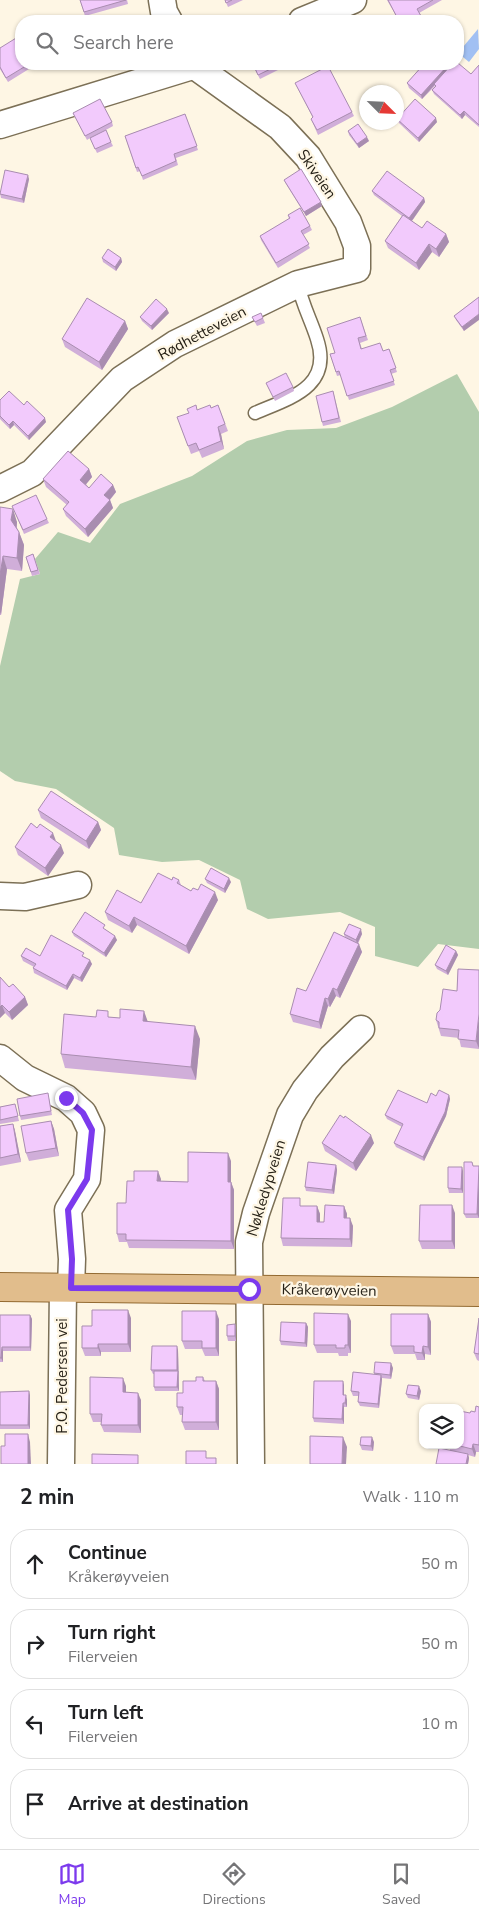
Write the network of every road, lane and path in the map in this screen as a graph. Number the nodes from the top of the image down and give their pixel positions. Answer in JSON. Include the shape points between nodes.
{"nodes":[{"id":1,"x":162,"y":0,"type":"edge"},
{"id":2,"x":353,"y":0,"type":"edge"},
{"id":3,"x":166,"y":15,"type":"edge"},
{"id":4,"x":317,"y":15,"type":"edge"},
{"id":5,"x":179,"y":70,"type":"edge"},
{"id":6,"x":202,"y":70,"type":"edge"},
{"id":7,"x":0,"y":125,"type":"edge"},
{"id":8,"x":357,"y":269,"type":"joint"},
{"id":9,"x":298,"y":284,"type":"junction"},
{"id":10,"x":255,"y":413,"type":"dead end"},
{"id":11,"x":0,"y":489,"type":"edge"},
{"id":12,"x":78,"y":885,"type":"dead end"},
{"id":13,"x":0,"y":896,"type":"edge"},
{"id":14,"x":360,"y":1030,"type":"dead end"},
{"id":15,"x":0,"y":1058,"type":"edge"},
{"id":16,"x":0,"y":1287,"type":"edge"},
{"id":17,"x":67,"y":1288,"type":"junction"},
{"id":18,"x":249,"y":1289,"type":"junction"},
{"id":19,"x":479,"y":1292,"type":"edge"},
{"id":20,"x":61,"y":1464,"type":"edge"},
{"id":21,"x":251,"y":1464,"type":"edge"}],
"edges":[{"from":1,"to":3,"type":"street"},
{"from":2,"to":4,"type":"street"},
{"from":5,"to":7,"type":"street","name":"Skiveien"},
{"from":6,"to":8,"type":"street","name":"Skiveien","via":[[280,127],[308,157],[348,222],[357,246]]},
{"from":8,"to":9,"type":"street","name":"Rødhetteveien"},
{"from":9,"to":10,"type":"lane","via":[[318,340],[321,354],[319,369],[315,380],[306,389]]},
{"from":9,"to":11,"type":"street","name":"Rødhetteveien","via":[[175,344],[122,379],[32,473]]},
{"from":12,"to":13,"type":"street","via":[[24,896]]},
{"from":14,"to":18,"type":"street","name":"Nøkledypveien","via":[[310,1083],[290,1115],[249,1242]]},
{"from":15,"to":17,"type":"street","name":"P.O. Pedersen vei","via":[[25,1078],[66,1098],[83,1113],[92,1130],[87,1179],[68,1210],[72,1259]]},
{"from":16,"to":17,"type":"main road","name":"Kråkerøyveien"},
{"from":17,"to":18,"type":"main road","name":"Kråkerøyveien"},
{"from":17,"to":20,"type":"street","name":"P.O. Pedersen vei"},
{"from":18,"to":19,"type":"main road","name":"Kråkerøyveien"},
{"from":18,"to":21,"type":"street","name":"Nøkledypveien"}]}
